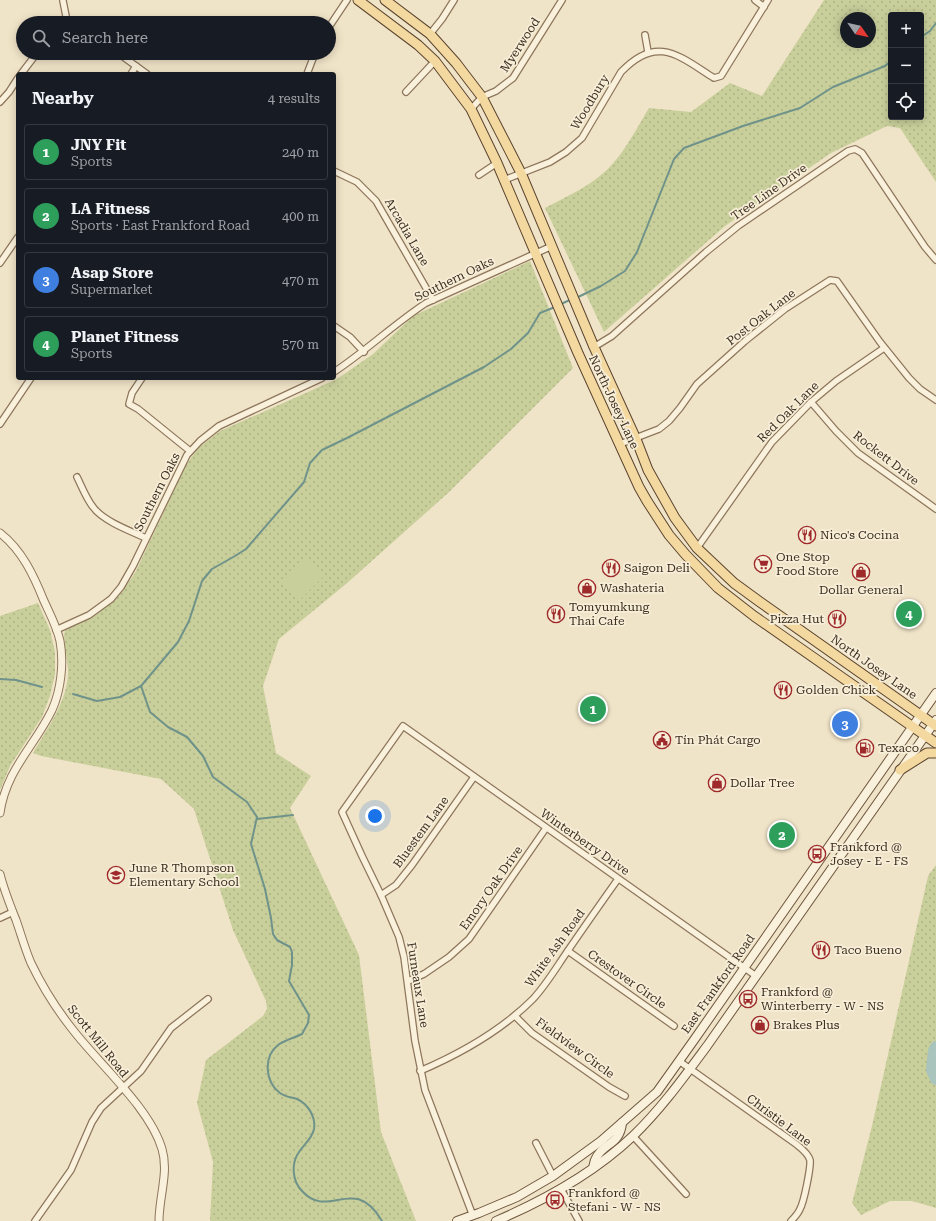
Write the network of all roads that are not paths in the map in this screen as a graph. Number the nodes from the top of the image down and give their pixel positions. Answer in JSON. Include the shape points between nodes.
{"nodes":[{"id":1,"x":347,"y":0,"type":"edge"},
{"id":2,"x":358,"y":0,"type":"edge"},
{"id":3,"x":385,"y":0,"type":"edge"},
{"id":4,"x":454,"y":0,"type":"edge"},
{"id":5,"x":562,"y":0,"type":"edge"},
{"id":6,"x":755,"y":0,"type":"edge"},
{"id":7,"x":768,"y":0,"type":"edge"},
{"id":8,"x":63,"y":1,"type":"edge"},
{"id":9,"x":764,"y":7,"type":"junction"},
{"id":10,"x":64,"y":16,"type":"edge"},
{"id":11,"x":336,"y":16,"type":"edge"},
{"id":12,"x":430,"y":34,"type":"junction"},
{"id":13,"x":645,"y":36,"type":"dead end"},
{"id":14,"x":648,"y":52,"type":"junction"},
{"id":15,"x":32,"y":60,"type":"edge"},
{"id":16,"x":128,"y":60,"type":"edge"},
{"id":17,"x":312,"y":60,"type":"edge"},
{"id":18,"x":435,"y":61,"type":"junction"},
{"id":19,"x":136,"y":66,"type":"junction"},
{"id":20,"x":23,"y":72,"type":"edge"},
{"id":21,"x":132,"y":72,"type":"edge"},
{"id":22,"x":144,"y":72,"type":"edge"},
{"id":23,"x":308,"y":72,"type":"edge"},
{"id":24,"x":16,"y":81,"type":"edge"},
{"id":25,"x":406,"y":92,"type":"dead end"},
{"id":26,"x":482,"y":97,"type":"junction"},
{"id":27,"x":0,"y":102,"type":"edge"},
{"id":28,"x":471,"y":109,"type":"junction"},
{"id":29,"x":497,"y":162,"type":"junction"},
{"id":30,"x":336,"y":172,"type":"edge"},
{"id":31,"x":521,"y":173,"type":"junction"},
{"id":32,"x":479,"y":175,"type":"dead end"},
{"id":33,"x":504,"y":180,"type":"junction"},
{"id":34,"x":16,"y":240,"type":"edge"},
{"id":35,"x":552,"y":246,"type":"junction"},
{"id":36,"x":536,"y":253,"type":"junction"},
{"id":37,"x":936,"y":260,"type":"edge"},
{"id":38,"x":0,"y":263,"type":"edge"},
{"id":39,"x":433,"y":300,"type":"junction"},
{"id":40,"x":336,"y":327,"type":"edge"},
{"id":41,"x":594,"y":347,"type":"junction"},
{"id":42,"x":884,"y":348,"type":"junction"},
{"id":43,"x":364,"y":352,"type":"junction"},
{"id":44,"x":336,"y":371,"type":"edge"},
{"id":45,"x":30,"y":380,"type":"edge"},
{"id":46,"x":141,"y":380,"type":"edge"},
{"id":47,"x":318,"y":380,"type":"edge"},
{"id":48,"x":936,"y":400,"type":"edge"},
{"id":49,"x":811,"y":402,"type":"junction"},
{"id":50,"x":0,"y":424,"type":"edge"},
{"id":51,"x":636,"y":438,"type":"junction"},
{"id":52,"x":620,"y":444,"type":"junction"},
{"id":53,"x":190,"y":451,"type":"junction"},
{"id":54,"x":77,"y":477,"type":"dead end"},
{"id":55,"x":936,"y":509,"type":"edge"},
{"id":56,"x":0,"y":533,"type":"edge"},
{"id":57,"x":146,"y":538,"type":"junction"},
{"id":58,"x":697,"y":548,"type":"junction"},
{"id":59,"x":760,"y":602,"type":"junction"},
{"id":60,"x":754,"y":616,"type":"junction"},
{"id":61,"x":56,"y":630,"type":"junction"},
{"id":62,"x":936,"y":693,"type":"edge"},
{"id":63,"x":921,"y":715,"type":"junction"},
{"id":64,"x":935,"y":723,"type":"edge"},
{"id":65,"x":402,"y":726,"type":"joint"},
{"id":66,"x":913,"y":726,"type":"junction"},
{"id":67,"x":925,"y":735,"type":"junction"},
{"id":68,"x":936,"y":743,"type":"edge"},
{"id":69,"x":936,"y":753,"type":"edge"},
{"id":70,"x":900,"y":770,"type":"junction"},
{"id":71,"x":474,"y":777,"type":"junction"},
{"id":72,"x":0,"y":813,"type":"edge"},
{"id":73,"x":546,"y":828,"type":"junction"},
{"id":74,"x":827,"y":848,"type":"junction"},
{"id":75,"x":839,"y":857,"type":"junction"},
{"id":76,"x":0,"y":874,"type":"edge"},
{"id":77,"x":618,"y":879,"type":"junction"},
{"id":78,"x":381,"y":895,"type":"junction"},
{"id":79,"x":13,"y":912,"type":"junction"},
{"id":80,"x":0,"y":918,"type":"edge"},
{"id":81,"x":568,"y":951,"type":"junction"},
{"id":82,"x":744,"y":968,"type":"junction"},
{"id":83,"x":756,"y":976,"type":"junction"},
{"id":84,"x":408,"y":981,"type":"junction"},
{"id":85,"x":208,"y":999,"type":"dead end"},
{"id":86,"x":515,"y":1016,"type":"junction"},
{"id":87,"x":674,"y":1026,"type":"dead end"},
{"id":88,"x":679,"y":1061,"type":"junction"},
{"id":89,"x":690,"y":1069,"type":"junction"},
{"id":90,"x":420,"y":1071,"type":"junction"},
{"id":91,"x":122,"y":1088,"type":"junction"},
{"id":92,"x":624,"y":1096,"type":"dead end"},
{"id":93,"x":622,"y":1123,"type":"junction"},
{"id":94,"x":633,"y":1136,"type":"junction"},
{"id":95,"x":536,"y":1143,"type":"dead end"},
{"id":96,"x":593,"y":1168,"type":"junction"},
{"id":97,"x":553,"y":1176,"type":"junction"},
{"id":98,"x":561,"y":1189,"type":"junction"},
{"id":99,"x":686,"y":1194,"type":"dead end"},
{"id":100,"x":474,"y":1218,"type":"edge"},
{"id":101,"x":35,"y":1221,"type":"edge"},
{"id":102,"x":159,"y":1221,"type":"edge"},
{"id":103,"x":457,"y":1221,"type":"edge"},
{"id":104,"x":496,"y":1221,"type":"edge"},
{"id":105,"x":579,"y":1221,"type":"edge"},
{"id":106,"x":791,"y":1221,"type":"edge"}],
"edges":[{"from":1,"to":11,"type":"street"},
{"from":2,"to":18,"type":"main road","name":"North Josey Lane","via":[[412,40]]},
{"from":3,"to":12,"type":"main road","name":"North Josey Lane"},
{"from":4,"to":12,"type":"street"},
{"from":5,"to":26,"type":"street","name":"Myerwood","via":[[513,78],[496,91]]},
{"from":6,"to":9,"type":"street"},
{"from":7,"to":9,"type":"street"},
{"from":8,"to":10,"type":"street"},
{"from":9,"to":14,"type":"street","via":[[725,72],[718,78],[678,56],[660,51]]},
{"from":12,"to":26,"type":"main road","name":"North Josey Lane"},
{"from":13,"to":14,"type":"street"},
{"from":14,"to":31,"type":"street","name":"Woodbury","via":[[621,72],[582,138],[550,162]]},
{"from":15,"to":20,"type":"street"},
{"from":16,"to":19,"type":"street"},
{"from":17,"to":23,"type":"street"},
{"from":18,"to":25,"type":"street"},
{"from":18,"to":28,"type":"main road","name":"North Josey Lane"},
{"from":19,"to":21,"type":"street"},
{"from":19,"to":22,"type":"street"},
{"from":24,"to":27,"type":"street"},
{"from":26,"to":28,"type":"street","name":"Myerwood"},
{"from":26,"to":31,"type":"main road","name":"North Josey Lane"},
{"from":28,"to":29,"type":"main road","name":"North Josey Lane"},
{"from":29,"to":32,"type":"street"},
{"from":29,"to":33,"type":"main road","name":"North Josey Lane"},
{"from":30,"to":39,"type":"street","name":"Arcadia Lane","via":[[356,182],[376,201]]},
{"from":31,"to":33,"type":"street","name":"Woodbury"},
{"from":31,"to":35,"type":"main road","name":"North Josey Lane"},
{"from":33,"to":36,"type":"main road","name":"North Josey Lane"},
{"from":34,"to":38,"type":"street"},
{"from":35,"to":36,"type":"street","name":"Southern Oaks"},
{"from":35,"to":41,"type":"main road","name":"North Josey Lane"},
{"from":36,"to":39,"type":"street","name":"Southern Oaks"},
{"from":36,"to":52,"type":"main road","name":"North Josey Lane"},
{"from":37,"to":41,"type":"street","name":"Tree Line Drive","via":[[925,248],[862,153],[855,149],[848,151],[738,226],[612,336]]},
{"from":39,"to":43,"type":"street","name":"Southern Oaks","via":[[410,314]]},
{"from":40,"to":43,"type":"street","via":[[350,337]]},
{"from":41,"to":51,"type":"main road","name":"North Josey Lane"},
{"from":42,"to":48,"type":"street","name":"Post Oak Lane","via":[[920,389]]},
{"from":42,"to":49,"type":"street","name":"Red Oak Lane","via":[[836,381]]},
{"from":42,"to":51,"type":"street","name":"Post Oak Lane","via":[[837,281],[830,280],[785,309],[697,384],[669,421],[659,429]]},
{"from":43,"to":44,"type":"street","name":"Southern Oaks"},
{"from":45,"to":50,"type":"street"},
{"from":46,"to":53,"type":"street","via":[[132,393],[129,404]]},
{"from":47,"to":53,"type":"street","name":"Southern Oaks","via":[[219,426]]},
{"from":49,"to":55,"type":"street","name":"Rockett Drive","via":[[858,453]]},
{"from":49,"to":58,"type":"street","name":"Red Oak Lane","via":[[764,452]]},
{"from":51,"to":52,"type":"street","name":"Post Oak Lane"},
{"from":51,"to":58,"type":"main road","name":"North Josey Lane","via":[[648,470],[675,518]]},
{"from":52,"to":60,"type":"main road","name":"North Josey Lane","via":[[647,501],[669,535],[718,588]]},
{"from":53,"to":57,"type":"street","name":"Southern Oaks"},
{"from":54,"to":57,"type":"street","via":[[93,509],[104,518]]},
{"from":56,"to":61,"type":"street","via":[[32,573]]},
{"from":57,"to":61,"type":"street","name":"Southern Oaks","via":[[126,578],[111,599],[89,615]]},
{"from":58,"to":59,"type":"main road","name":"North Josey Lane","via":[[734,583]]},
{"from":59,"to":60,"type":"main road"},
{"from":59,"to":63,"type":"main road","name":"North Josey Lane"},
{"from":60,"to":66,"type":"main road","name":"North Josey Lane"},
{"from":61,"to":72,"type":"street","via":[[61,660],[57,696],[52,710],[11,776]]},
{"from":62,"to":63,"type":"main road","name":"East Frankford Road"},
{"from":63,"to":64,"type":"main road","name":"North Josey Lane"},
{"from":63,"to":66,"type":"main road","name":"East Frankford Road"},
{"from":64,"to":67,"type":"main road"},
{"from":65,"to":71,"type":"street","name":"Winterberry Drive"},
{"from":65,"to":78,"type":"street","name":"Furneaux Lane","via":[[342,812]]},
{"from":66,"to":67,"type":"main road","name":"North Josey Lane"},
{"from":66,"to":74,"type":"main road","name":"East Frankford Road"},
{"from":67,"to":68,"type":"main road","name":"North Josey Lane"},
{"from":67,"to":70,"type":"main road"},
{"from":69,"to":70,"type":"main road","via":[[927,753]]},
{"from":70,"to":75,"type":"main road"},
{"from":71,"to":73,"type":"street","name":"Winterberry Drive"},
{"from":71,"to":78,"type":"street","name":"Bluestem Lane","via":[[412,866],[396,885]]},
{"from":73,"to":77,"type":"street","name":"Winterberry Drive"},
{"from":73,"to":84,"type":"street","name":"Emory Oak Drive","via":[[469,939],[449,957],[424,974]]},
{"from":74,"to":75,"type":"main road"},
{"from":74,"to":82,"type":"main road","name":"East Frankford Road"},
{"from":75,"to":83,"type":"main road"},
{"from":76,"to":79,"type":"street","name":"Scott Mill Road"},
{"from":77,"to":81,"type":"street","name":"White Ash Road"},
{"from":77,"to":82,"type":"street","name":"Winterberry Drive"},
{"from":78,"to":84,"type":"street","name":"Furneaux Lane","via":[[399,937]]},
{"from":79,"to":80,"type":"street"},
{"from":79,"to":91,"type":"street","name":"Scott Mill Road","via":[[31,963],[55,1005]]},
{"from":81,"to":86,"type":"street","name":"White Ash Road","via":[[537,993]]},
{"from":81,"to":87,"type":"street","name":"Crestover Circle"},
{"from":82,"to":83,"type":"street","name":"Winterberry Drive"},
{"from":82,"to":88,"type":"main road","name":"East Frankford Road"},
{"from":83,"to":89,"type":"main road"},
{"from":84,"to":90,"type":"street","name":"Furneaux Lane"},
{"from":85,"to":91,"type":"street","via":[[171,1028],[141,1071]]},
{"from":86,"to":90,"type":"street","name":"White Ash Road","via":[[462,1052]]},
{"from":86,"to":92,"type":"street","name":"Fieldview Circle","via":[[532,1033]]},
{"from":88,"to":89,"type":"street","name":"Christie Lane"},
{"from":88,"to":93,"type":"main road","name":"East Frankford Road","via":[[657,1092]]},
{"from":89,"to":94,"type":"main road"},
{"from":89,"to":106,"type":"street","name":"Christie Lane","via":[[806,1153],[810,1160],[810,1170],[802,1205]]},
{"from":90,"to":100,"type":"street","name":"Furneaux Lane","via":[[432,1110]]},
{"from":91,"to":101,"type":"street","via":[[101,1108],[92,1122],[71,1170]]},
{"from":91,"to":102,"type":"street","name":"Scott Mill Road","via":[[151,1126],[162,1150],[164,1173]]},
{"from":93,"to":96,"type":"main road","via":[[618,1136],[597,1156]]},
{"from":93,"to":97,"type":"main road","name":"East Frankford Road"},
{"from":94,"to":96,"type":"main road"},
{"from":94,"to":99,"type":"street"},
{"from":95,"to":97,"type":"street"},
{"from":96,"to":98,"type":"main road"},
{"from":97,"to":100,"type":"main road","name":"East Frankford Road"},
{"from":98,"to":104,"type":"main road"},
{"from":98,"to":105,"type":"street"},
{"from":100,"to":103,"type":"main road","name":"East Frankford Road"}]}
